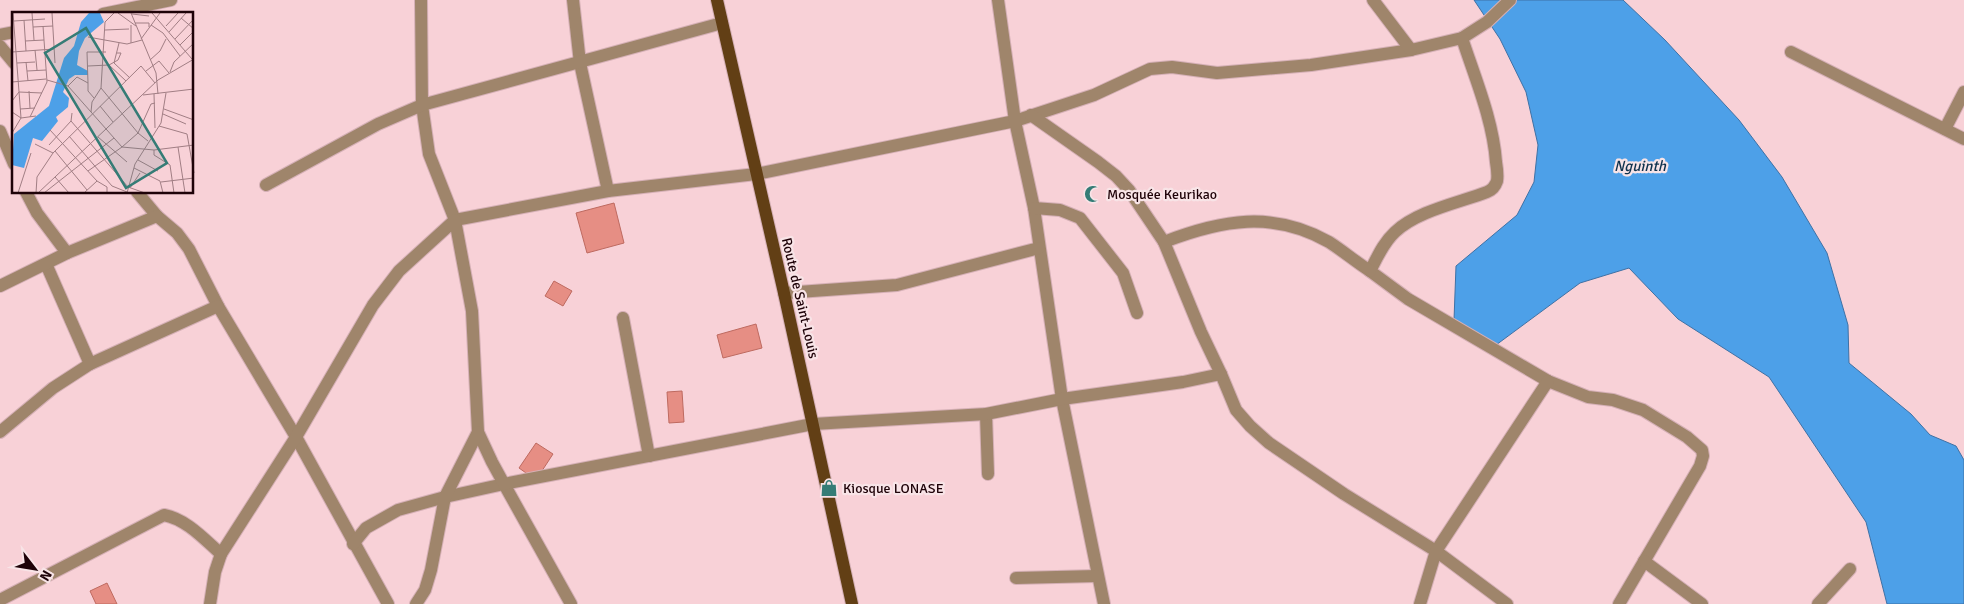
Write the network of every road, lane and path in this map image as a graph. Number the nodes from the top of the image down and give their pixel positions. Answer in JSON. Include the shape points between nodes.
{"nodes":[{"id":1,"x":172,"y":0,"type":"edge"},
{"id":2,"x":421,"y":0,"type":"edge"},
{"id":3,"x":573,"y":0,"type":"edge"},
{"id":4,"x":717,"y":0,"type":"edge"},
{"id":5,"x":998,"y":0,"type":"edge"},
{"id":6,"x":1373,"y":0,"type":"edge"},
{"id":7,"x":1510,"y":0,"type":"edge"},
{"id":8,"x":113,"y":12,"type":"edge"},
{"id":9,"x":722,"y":23,"type":"junction"},
{"id":10,"x":1462,"y":38,"type":"junction"},
{"id":11,"x":0,"y":46,"type":"edge"},
{"id":12,"x":1411,"y":50,"type":"junction"},
{"id":13,"x":1792,"y":52,"type":"dead end"},
{"id":14,"x":12,"y":61,"type":"edge"},
{"id":15,"x":580,"y":63,"type":"junction"},
{"id":16,"x":1964,"y":92,"type":"edge"},
{"id":17,"x":422,"y":105,"type":"junction"},
{"id":18,"x":1031,"y":115,"type":"junction"},
{"id":19,"x":1015,"y":121,"type":"junction"},
{"id":20,"x":1945,"y":129,"type":"junction"},
{"id":21,"x":0,"y":131,"type":"edge"},
{"id":22,"x":1964,"y":139,"type":"edge"},
{"id":23,"x":12,"y":159,"type":"edge"},
{"id":24,"x":756,"y":174,"type":"junction"},
{"id":25,"x":266,"y":185,"type":"dead end"},
{"id":26,"x":608,"y":191,"type":"junction"},
{"id":27,"x":27,"y":194,"type":"edge"},
{"id":28,"x":140,"y":194,"type":"edge"},
{"id":29,"x":1034,"y":208,"type":"junction"},
{"id":30,"x":158,"y":216,"type":"junction"},
{"id":31,"x":455,"y":220,"type":"junction"},
{"id":32,"x":1164,"y":242,"type":"junction"},
{"id":33,"x":1039,"y":248,"type":"junction"},
{"id":34,"x":67,"y":253,"type":"junction"},
{"id":35,"x":46,"y":264,"type":"junction"},
{"id":36,"x":1370,"y":271,"type":"junction"},
{"id":37,"x":0,"y":286,"type":"edge"},
{"id":38,"x":784,"y":293,"type":"junction"},
{"id":39,"x":218,"y":306,"type":"junction"},
{"id":40,"x":1137,"y":313,"type":"dead end"},
{"id":41,"x":623,"y":318,"type":"dead end"},
{"id":42,"x":90,"y":364,"type":"junction"},
{"id":43,"x":1221,"y":374,"type":"junction"},
{"id":44,"x":1548,"y":381,"type":"junction"},
{"id":45,"x":1062,"y":399,"type":"junction"},
{"id":46,"x":986,"y":414,"type":"junction"},
{"id":47,"x":813,"y":424,"type":"junction"},
{"id":48,"x":0,"y":432,"type":"edge"},
{"id":49,"x":478,"y":432,"type":"junction"},
{"id":50,"x":296,"y":437,"type":"junction"},
{"id":51,"x":649,"y":456,"type":"junction"},
{"id":52,"x":988,"y":474,"type":"dead end"},
{"id":53,"x":504,"y":484,"type":"junction"},
{"id":54,"x":445,"y":497,"type":"junction"},
{"id":55,"x":353,"y":544,"type":"junction"},
{"id":56,"x":1436,"y":551,"type":"junction"},
{"id":57,"x":221,"y":554,"type":"junction"},
{"id":58,"x":1644,"y":561,"type":"junction"},
{"id":59,"x":1850,"y":569,"type":"dead end"},
{"id":60,"x":1097,"y":576,"type":"junction"},
{"id":61,"x":1016,"y":578,"type":"dead end"},
{"id":62,"x":0,"y":600,"type":"edge"},
{"id":63,"x":210,"y":604,"type":"edge"},
{"id":64,"x":388,"y":604,"type":"edge"},
{"id":65,"x":416,"y":604,"type":"edge"},
{"id":66,"x":571,"y":604,"type":"edge"},
{"id":67,"x":852,"y":604,"type":"edge"},
{"id":68,"x":1104,"y":604,"type":"edge"},
{"id":69,"x":1420,"y":604,"type":"edge"},
{"id":70,"x":1508,"y":604,"type":"edge"},
{"id":71,"x":1619,"y":604,"type":"edge"},
{"id":72,"x":1702,"y":604,"type":"edge"},
{"id":73,"x":1818,"y":604,"type":"edge"}],
"edges":[{"from":1,"to":8,"type":"street"},
{"from":2,"to":17,"type":"street"},
{"from":3,"to":15,"type":"street"},
{"from":4,"to":9,"type":"main road","name":"Route de Saint-Louis"},
{"from":5,"to":19,"type":"street"},
{"from":6,"to":12,"type":"street"},
{"from":7,"to":10,"type":"street","via":[[1487,22]]},
{"from":9,"to":15,"type":"street"},
{"from":9,"to":24,"type":"main road","name":"Route de Saint-Louis"},
{"from":10,"to":12,"type":"street"},
{"from":10,"to":36,"type":"street","via":[[1491,129],[1498,178],[1496,184],[1487,192],[1428,212],[1395,231]]},
{"from":11,"to":14,"type":"street"},
{"from":12,"to":18,"type":"street","via":[[1311,66],[1236,72],[1172,67],[1150,69],[1094,95]]},
{"from":13,"to":20,"type":"street"},
{"from":15,"to":17,"type":"street"},
{"from":15,"to":26,"type":"street"},
{"from":16,"to":20,"type":"street"},
{"from":17,"to":25,"type":"street","via":[[378,124]]},
{"from":17,"to":31,"type":"street","via":[[429,154]]},
{"from":18,"to":19,"type":"street"},
{"from":18,"to":32,"type":"street","via":[[1116,176]]},
{"from":19,"to":24,"type":"street"},
{"from":19,"to":29,"type":"street"},
{"from":20,"to":22,"type":"street"},
{"from":21,"to":23,"type":"street"},
{"from":24,"to":26,"type":"street"},
{"from":24,"to":38,"type":"main road","name":"Route de Saint-Louis"},
{"from":26,"to":31,"type":"street"},
{"from":27,"to":34,"type":"street"},
{"from":28,"to":30,"type":"street"},
{"from":29,"to":33,"type":"street"},
{"from":29,"to":40,"type":"street","via":[[1060,210],[1080,218],[1123,273]]},
{"from":30,"to":34,"type":"street"},
{"from":30,"to":39,"type":"street","via":[[190,249]]},
{"from":31,"to":49,"type":"street","via":[[472,311]]},
{"from":31,"to":50,"type":"street","via":[[388,284]]},
{"from":32,"to":36,"type":"street","via":[[1198,229],[1237,221],[1280,223],[1329,242]]},
{"from":32,"to":43,"type":"street"},
{"from":33,"to":38,"type":"street","via":[[897,285]]},
{"from":33,"to":45,"type":"street"},
{"from":34,"to":35,"type":"street"},
{"from":35,"to":37,"type":"street"},
{"from":35,"to":42,"type":"street"},
{"from":36,"to":44,"type":"street","via":[[1408,299]]},
{"from":38,"to":47,"type":"main road","name":"Route de Saint-Louis"},
{"from":39,"to":42,"type":"street"},
{"from":39,"to":50,"type":"street"},
{"from":41,"to":51,"type":"street"},
{"from":42,"to":48,"type":"street","via":[[53,388]]},
{"from":43,"to":45,"type":"street"},
{"from":43,"to":56,"type":"street","via":[[1236,410],[1269,443]]},
{"from":44,"to":56,"type":"street"},
{"from":44,"to":58,"type":"street","via":[[1588,397],[1613,400],[1643,410],[1702,450],[1700,466]]},
{"from":45,"to":46,"type":"street"},
{"from":45,"to":60,"type":"street"},
{"from":46,"to":47,"type":"street"},
{"from":46,"to":52,"type":"street"},
{"from":47,"to":51,"type":"street"},
{"from":47,"to":67,"type":"main road","name":"Route de Saint-Louis"},
{"from":49,"to":53,"type":"street"},
{"from":49,"to":54,"type":"street"},
{"from":50,"to":55,"type":"street"},
{"from":50,"to":57,"type":"street"},
{"from":51,"to":53,"type":"street"},
{"from":53,"to":54,"type":"street"},
{"from":53,"to":66,"type":"street"},
{"from":54,"to":55,"type":"street","via":[[398,510],[366,528]]},
{"from":54,"to":65,"type":"street","via":[[431,570],[425,590]]},
{"from":55,"to":64,"type":"street"},
{"from":56,"to":69,"type":"street"},
{"from":56,"to":70,"type":"street"},
{"from":57,"to":62,"type":"street","via":[[183,522],[164,515]]},
{"from":57,"to":63,"type":"street"},
{"from":58,"to":71,"type":"street"},
{"from":58,"to":72,"type":"street"},
{"from":59,"to":73,"type":"street"},
{"from":60,"to":61,"type":"street"},
{"from":60,"to":68,"type":"street"}]}
